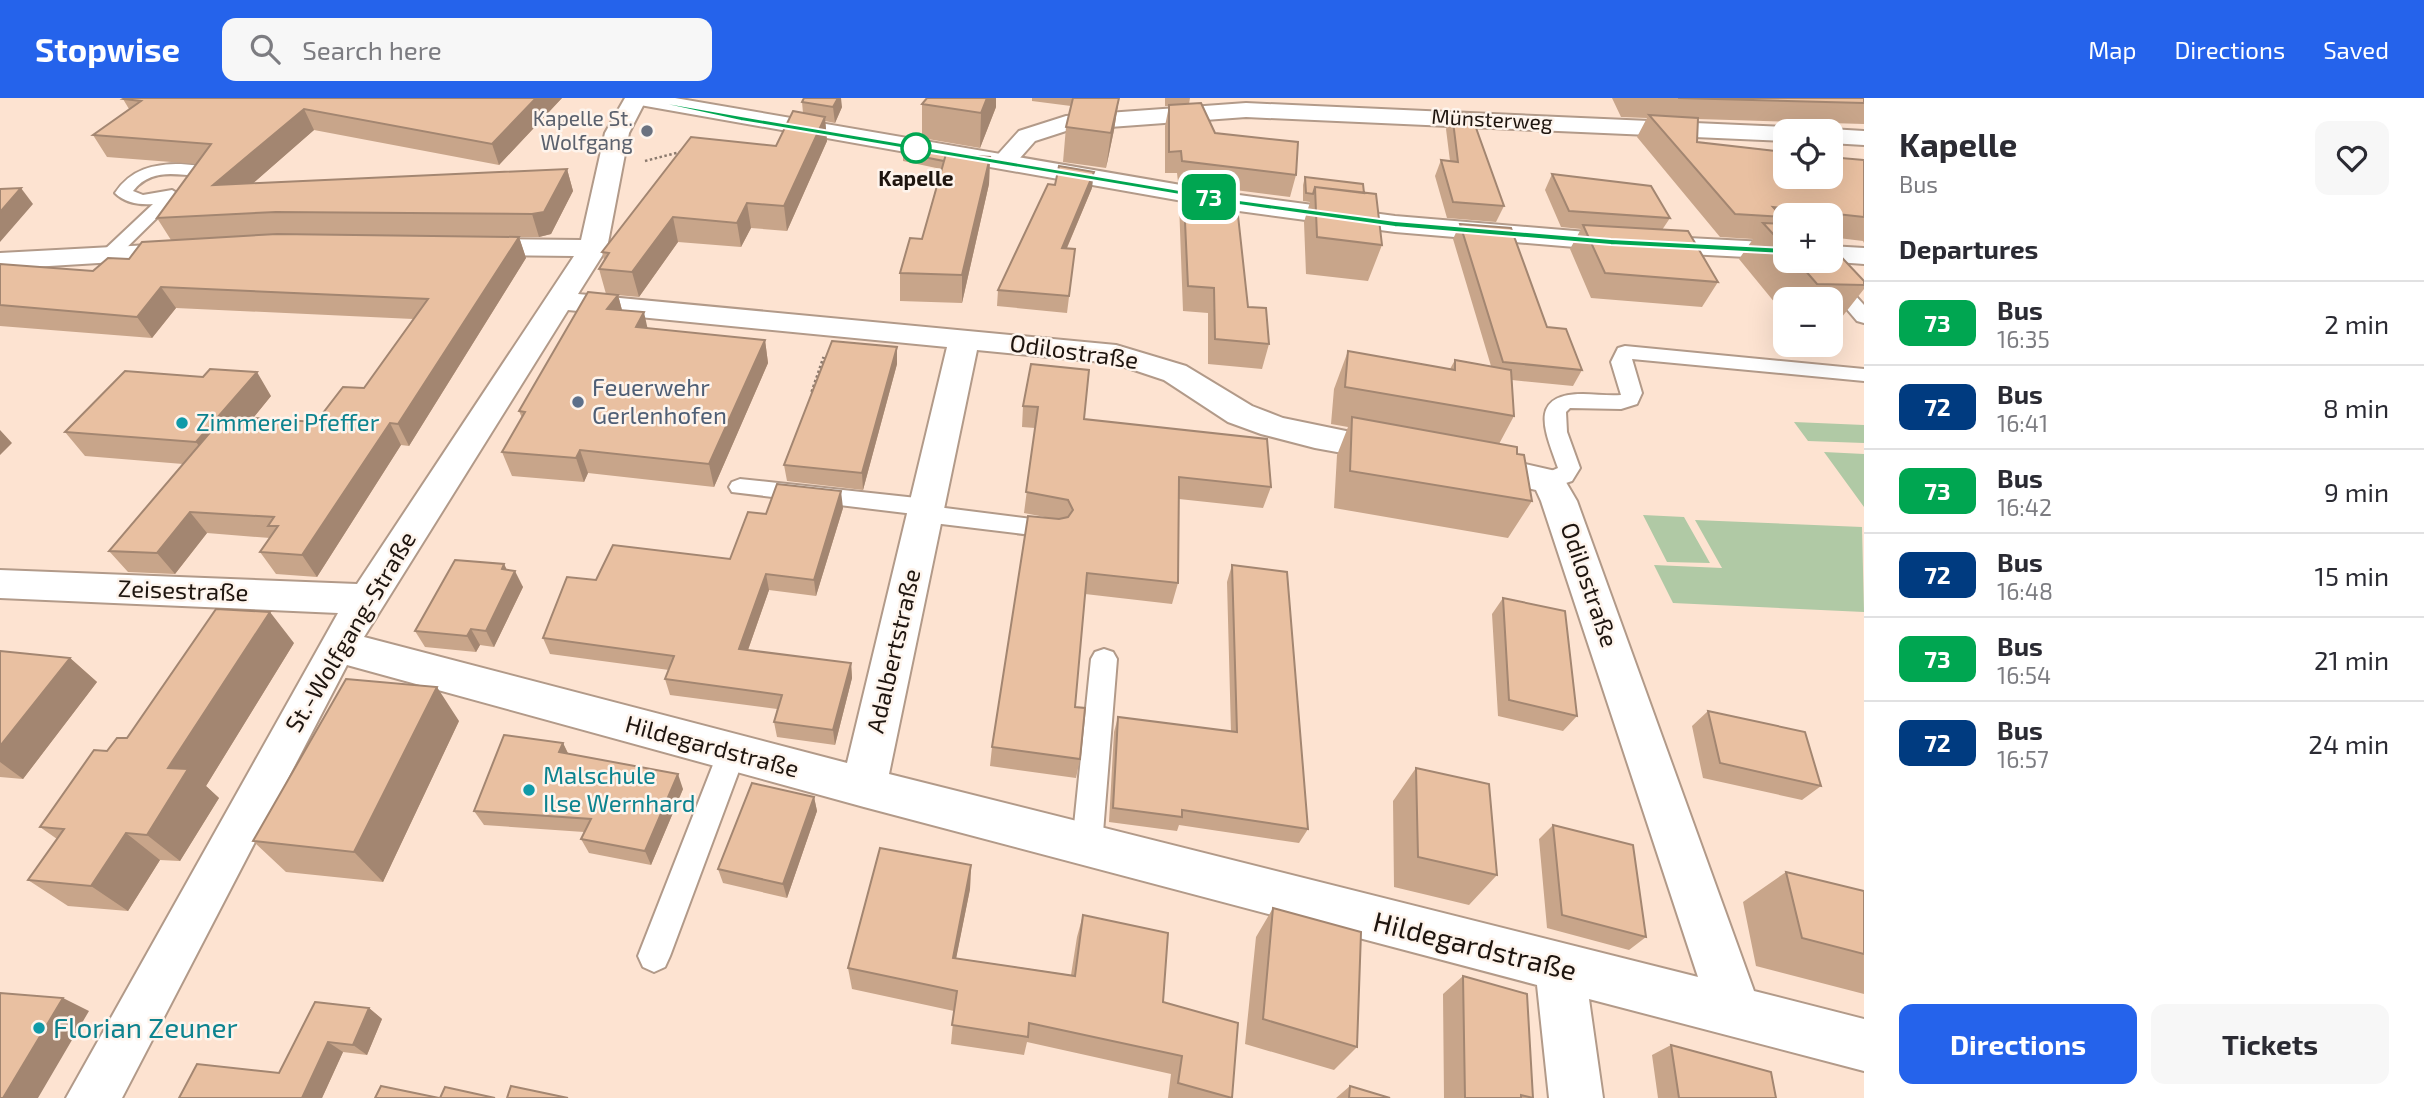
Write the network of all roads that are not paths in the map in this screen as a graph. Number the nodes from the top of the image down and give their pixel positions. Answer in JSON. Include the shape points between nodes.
{"nodes":[{"id":1,"x":638,"y":98,"type":"edge"},
{"id":2,"x":1773,"y":133,"type":"edge"},
{"id":3,"x":1843,"y":137,"type":"edge"},
{"id":4,"x":1864,"y":138,"type":"edge"},
{"id":5,"x":1003,"y":162,"type":"junction"},
{"id":6,"x":169,"y":197,"type":"junction"},
{"id":7,"x":130,"y":198,"type":"junction"},
{"id":8,"x":141,"y":224,"type":"junction"},
{"id":9,"x":442,"y":246,"type":"edge"},
{"id":10,"x":593,"y":248,"type":"junction"},
{"id":11,"x":208,"y":250,"type":"edge"},
{"id":12,"x":1773,"y":250,"type":"edge"},
{"id":13,"x":109,"y":255,"type":"junction"},
{"id":14,"x":1843,"y":255,"type":"edge"},
{"id":15,"x":1864,"y":256,"type":"edge"},
{"id":16,"x":0,"y":261,"type":"edge"},
{"id":17,"x":1826,"y":273,"type":"edge"},
{"id":18,"x":561,"y":301,"type":"junction"},
{"id":19,"x":1864,"y":317,"type":"edge"},
{"id":20,"x":964,"y":338,"type":"junction"},
{"id":21,"x":1864,"y":374,"type":"edge"},
{"id":22,"x":1548,"y":481,"type":"junction"},
{"id":23,"x":740,"y":487,"type":"dead end"},
{"id":24,"x":925,"y":511,"type":"junction"},
{"id":25,"x":1056,"y":530,"type":"edge"},
{"id":26,"x":0,"y":583,"type":"edge"},
{"id":27,"x":366,"y":599,"type":"junction"},
{"id":28,"x":337,"y":646,"type":"junction"},
{"id":29,"x":1104,"y":659,"type":"dead end"},
{"id":30,"x":733,"y":752,"type":"junction"},
{"id":31,"x":864,"y":787,"type":"junction"},
{"id":32,"x":1087,"y":845,"type":"junction"},
{"id":33,"x":654,"y":956,"type":"dead end"},
{"id":34,"x":1560,"y":968,"type":"junction"},
{"id":35,"x":1736,"y":1013,"type":"junction"},
{"id":36,"x":1864,"y":1045,"type":"edge"},
{"id":37,"x":93,"y":1098,"type":"edge"},
{"id":38,"x":1576,"y":1098,"type":"edge"}],
"edges":[{"from":1,"to":5,"type":"street"},
{"from":1,"to":10,"type":"street","name":"St.-Wolfgang-Straße","via":[[617,133]]},
{"from":2,"to":5,"type":"street","name":"Münsterweg","via":[[1246,110],[1066,123],[1027,136]]},
{"from":3,"to":4,"type":"street"},
{"from":5,"to":12,"type":"street","via":[[1239,203],[1395,224]]},
{"from":6,"to":7,"type":"lane"},
{"from":6,"to":7,"type":"lane","via":[[203,171],[152,171],[126,188],[123,193]]},
{"from":6,"to":8,"type":"lane"},
{"from":7,"to":8,"type":"lane"},
{"from":8,"to":13,"type":"lane"},
{"from":9,"to":10,"type":"street"},
{"from":10,"to":18,"type":"street","name":"St.-Wolfgang-Straße"},
{"from":11,"to":13,"type":"street"},
{"from":13,"to":16,"type":"street"},
{"from":14,"to":15,"type":"street"},
{"from":17,"to":19,"type":"lane"},
{"from":18,"to":20,"type":"street","name":"Odilostraße"},
{"from":18,"to":27,"type":"street","name":"St.-Wolfgang-Straße"},
{"from":20,"to":22,"type":"street","name":"Odilostraße","via":[[1137,359],[1175,373],[1240,414],[1273,426]]},
{"from":20,"to":24,"type":"street","name":"Adalbertstraße"},
{"from":21,"to":22,"type":"lane","via":[[1625,352],[1620,362],[1632,393],[1630,400],[1570,401],[1555,411],[1554,422],[1569,468],[1564,476]]},
{"from":22,"to":35,"type":"street","name":"Odilostraße","via":[[1559,501]]},
{"from":23,"to":24,"type":"lane"},
{"from":24,"to":25,"type":"lane"},
{"from":24,"to":31,"type":"street","name":"Adalbertstraße"},
{"from":26,"to":27,"type":"street","name":"Zeisestraße"},
{"from":27,"to":28,"type":"street","name":"St.-Wolfgang-Straße"},
{"from":28,"to":30,"type":"street","name":"Hildegardstraße"},
{"from":28,"to":37,"type":"street","name":"St.-Wolfgang-Straße"},
{"from":29,"to":32,"type":"lane"},
{"from":30,"to":31,"type":"street","name":"Hildegardstraße"},
{"from":30,"to":33,"type":"lane"},
{"from":31,"to":32,"type":"street","name":"Hildegardstraße"},
{"from":32,"to":34,"type":"street","name":"Hildegardstraße"},
{"from":34,"to":35,"type":"street","name":"Hildegardstraße"},
{"from":34,"to":38,"type":"street"},
{"from":35,"to":36,"type":"street","name":"Hildegardstraße"}]}
